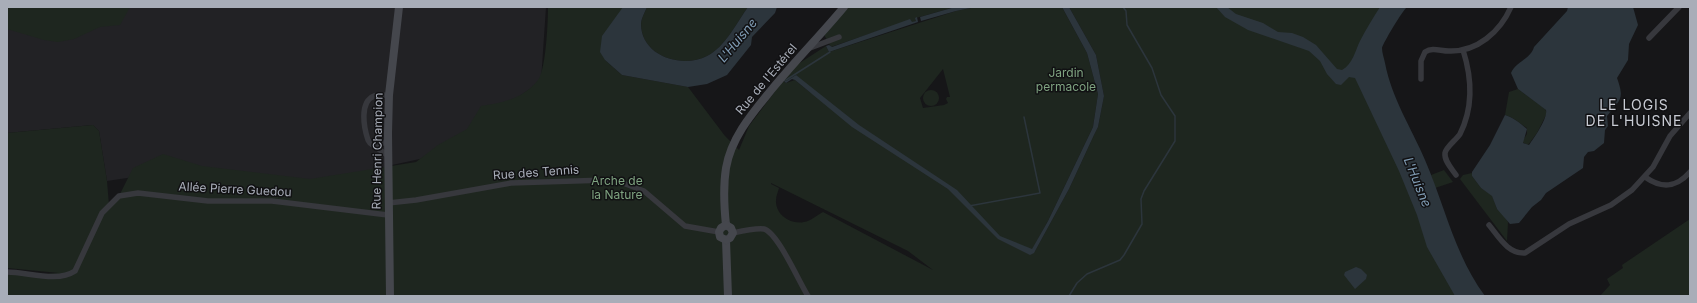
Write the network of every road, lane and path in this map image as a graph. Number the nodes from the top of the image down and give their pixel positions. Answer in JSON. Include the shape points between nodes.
{"nodes":[{"id":1,"x":399,"y":7,"type":"edge"},
{"id":2,"x":844,"y":7,"type":"edge"},
{"id":3,"x":1511,"y":7,"type":"edge"},
{"id":4,"x":1680,"y":7,"type":"edge"},
{"id":5,"x":840,"y":37,"type":"dead end"},
{"id":6,"x":1649,"y":38,"type":"dead end"},
{"id":7,"x":807,"y":49,"type":"junction"},
{"id":8,"x":1463,"y":50,"type":"junction"},
{"id":9,"x":1421,"y":79,"type":"dead end"},
{"id":10,"x":389,"y":95,"type":"junction"},
{"id":11,"x":1690,"y":113,"type":"edge"},
{"id":12,"x":388,"y":141,"type":"junction"},
{"id":13,"x":375,"y":147,"type":"junction"},
{"id":14,"x":387,"y":156,"type":"junction"},
{"id":15,"x":1690,"y":172,"type":"edge"},
{"id":16,"x":1456,"y":175,"type":"dead end"},
{"id":17,"x":1645,"y":177,"type":"junction"},
{"id":18,"x":388,"y":203,"type":"junction"},
{"id":19,"x":388,"y":215,"type":"junction"},
{"id":20,"x":726,"y":225,"type":"junction"},
{"id":21,"x":1489,"y":225,"type":"dead end"},
{"id":22,"x":719,"y":232,"type":"junction"},
{"id":23,"x":733,"y":233,"type":"junction"},
{"id":24,"x":726,"y":240,"type":"junction"},
{"id":25,"x":7,"y":272,"type":"edge"},
{"id":26,"x":390,"y":296,"type":"edge"},
{"id":27,"x":728,"y":296,"type":"edge"},
{"id":28,"x":808,"y":296,"type":"edge"}],
"edges":[{"from":1,"to":10,"type":"street","name":"Rue Henri Champion"},
{"from":2,"to":7,"type":"street","name":"Rue de l'Estérel"},
{"from":3,"to":8,"type":"street","via":[[1497,30],[1486,40]]},
{"from":4,"to":6,"type":"street"},
{"from":5,"to":7,"type":"street"},
{"from":7,"to":20,"type":"street","name":"Rue de l'Estérel","via":[[744,123],[734,144],[726,166],[724,186]]},
{"from":8,"to":9,"type":"street","via":[[1425,52],[1421,61]]},
{"from":8,"to":16,"type":"street","via":[[1471,83],[1469,106],[1459,134],[1445,151],[1445,158]]},
{"from":10,"to":12,"type":"street","name":"Rue Henri Champion"},
{"from":10,"to":13,"type":"street","via":[[372,97],[365,108],[367,136]]},
{"from":11,"to":17,"type":"street","via":[[1670,136]]},
{"from":12,"to":13,"type":"street"},
{"from":12,"to":14,"type":"street","name":"Rue Henri Champion"},
{"from":13,"to":14,"type":"street"},
{"from":14,"to":18,"type":"street","name":"Rue Henri Champion"},
{"from":15,"to":17,"type":"street","via":[[1680,181],[1667,186],[1658,185]]},
{"from":17,"to":21,"type":"street","via":[[1611,205],[1569,224],[1525,253],[1511,250]]},
{"from":18,"to":19,"type":"street","name":"Rue Henri Champion"},
{"from":18,"to":22,"type":"street","name":"Rue des Tennis","via":[[511,183],[607,180],[644,191],[685,226]]},
{"from":19,"to":25,"type":"street","name":"Allée Pierre Guedou","via":[[272,201],[208,201],[138,193],[119,196],[102,213],[75,271],[70,275],[48,276]]},
{"from":19,"to":26,"type":"street","name":"Rue Henri Champion"},
{"from":20,"to":22,"type":"street"},
{"from":20,"to":23,"type":"street"},
{"from":22,"to":24,"type":"street","via":[[720,237]]},
{"from":23,"to":24,"type":"street"},
{"from":23,"to":28,"type":"street","via":[[763,229],[770,232],[781,246]]},
{"from":24,"to":27,"type":"street"}]}
